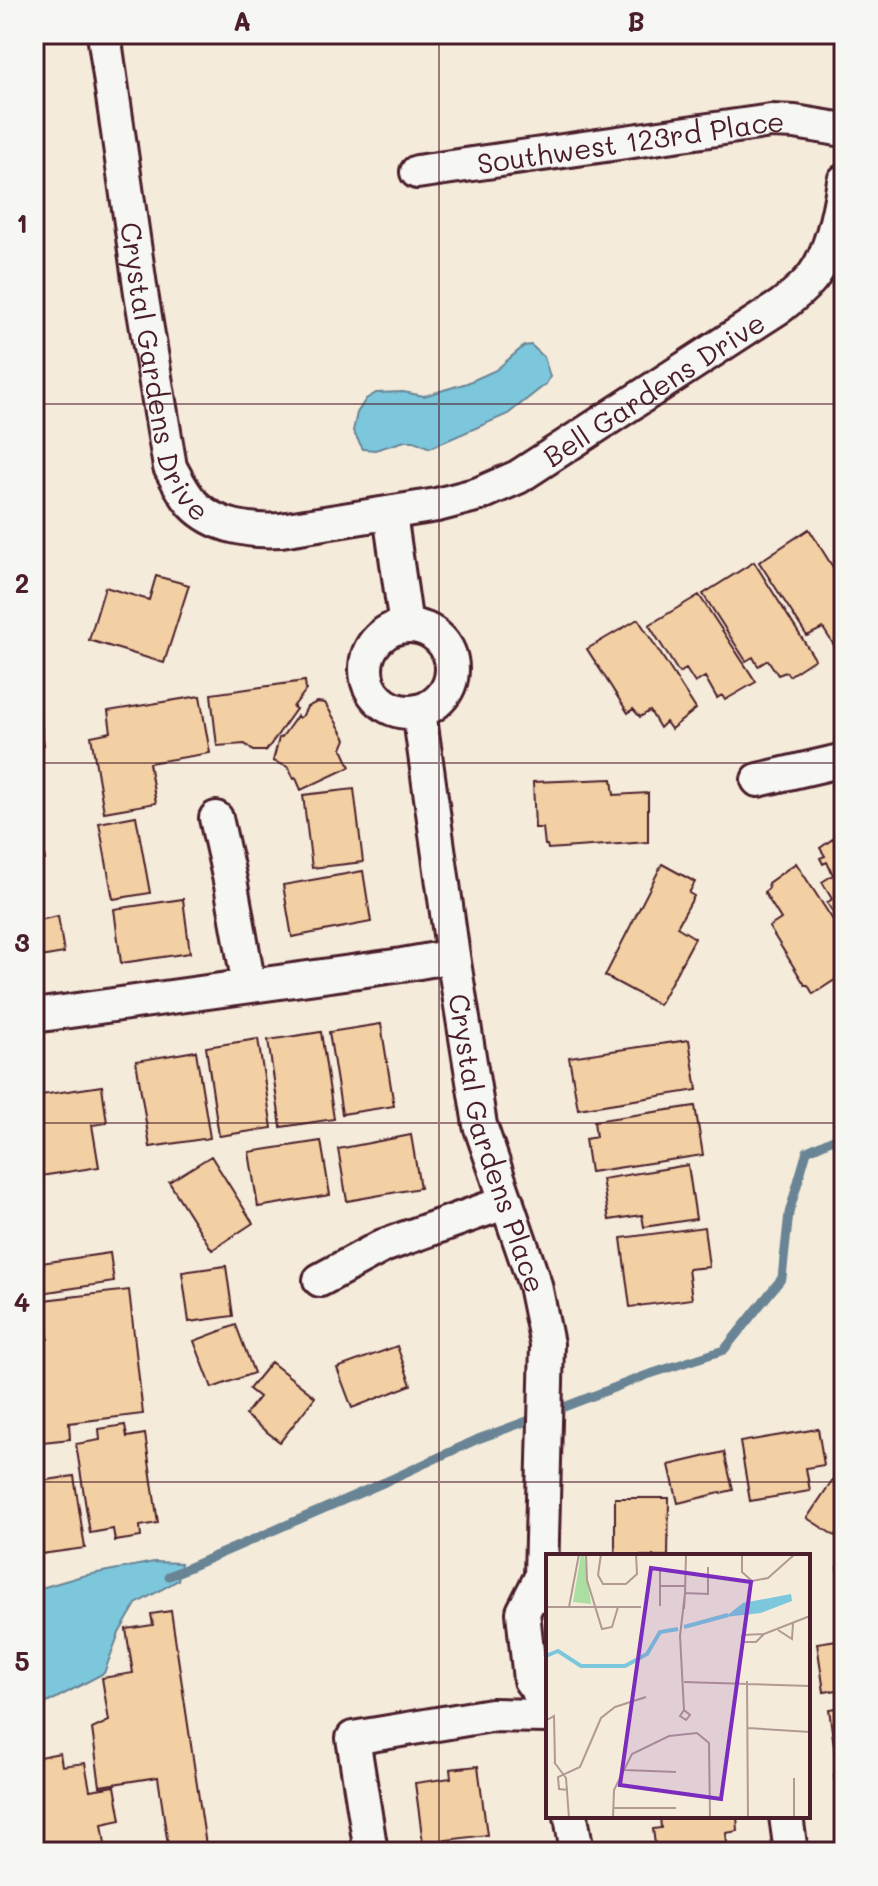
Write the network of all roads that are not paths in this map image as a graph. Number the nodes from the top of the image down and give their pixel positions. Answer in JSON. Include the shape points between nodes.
{"nodes":[{"id":1,"x":104,"y":34,"type":"edge"},
{"id":2,"x":844,"y":130,"type":"edge"},
{"id":3,"x":417,"y":172,"type":"dead end"},
{"id":4,"x":844,"y":181,"type":"edge"},
{"id":5,"x":390,"y":514,"type":"junction"},
{"id":6,"x":406,"y":626,"type":"junction"},
{"id":7,"x":419,"y":711,"type":"junction"},
{"id":8,"x":844,"y":760,"type":"edge"},
{"id":9,"x":758,"y":780,"type":"dead end"},
{"id":10,"x":216,"y":818,"type":"dead end"},
{"id":11,"x":453,"y":956,"type":"junction"},
{"id":12,"x":249,"y":986,"type":"junction"},
{"id":13,"x":34,"y":1016,"type":"edge"},
{"id":14,"x":507,"y":1202,"type":"junction"},
{"id":15,"x":320,"y":1280,"type":"dead end"},
{"id":16,"x":545,"y":1587,"type":"edge"},
{"id":17,"x":546,"y":1702,"type":"edge"},
{"id":18,"x":546,"y":1716,"type":"edge"},
{"id":19,"x":571,"y":1818,"type":"edge"},
{"id":20,"x":786,"y":1818,"type":"edge"},
{"id":21,"x":371,"y":1852,"type":"edge"},
{"id":22,"x":577,"y":1852,"type":"edge"},
{"id":23,"x":791,"y":1852,"type":"edge"}],
"edges":[{"from":1,"to":5,"type":"street","name":"Crystal Gardens Drive","via":[[164,441],[183,491],[212,517],[257,531]]},
{"from":2,"to":3,"type":"street","name":"Southwest 123rd Place","via":[[771,121]]},
{"from":4,"to":5,"type":"street","name":"Bell Gardens Drive","via":[[821,263],[781,306],[518,477],[479,494]]},
{"from":5,"to":6,"type":"street"},
{"from":6,"to":7,"type":"street","via":[[438,637],[451,655],[447,691]]},
{"from":6,"to":7,"type":"street","via":[[381,636],[371,649],[368,683],[381,702],[396,710]]},
{"from":7,"to":11,"type":"street","name":"Crystal Gardens Place"},
{"from":8,"to":9,"type":"street"},
{"from":10,"to":12,"type":"street"},
{"from":11,"to":12,"type":"street"},
{"from":11,"to":14,"type":"street","name":"Crystal Gardens Place","via":[[480,1125]]},
{"from":12,"to":13,"type":"street"},
{"from":14,"to":15,"type":"street","via":[[383,1246]]},
{"from":14,"to":16,"type":"street","name":"Crystal Gardens Place","via":[[535,1285],[547,1344]]},
{"from":16,"to":17,"type":"street","name":"Crystal Gardens Place","via":[[523,1612],[530,1680]]},
{"from":18,"to":21,"type":"street","via":[[491,1715],[353,1738]]},
{"from":19,"to":22,"type":"street"},
{"from":20,"to":23,"type":"street"}]}
